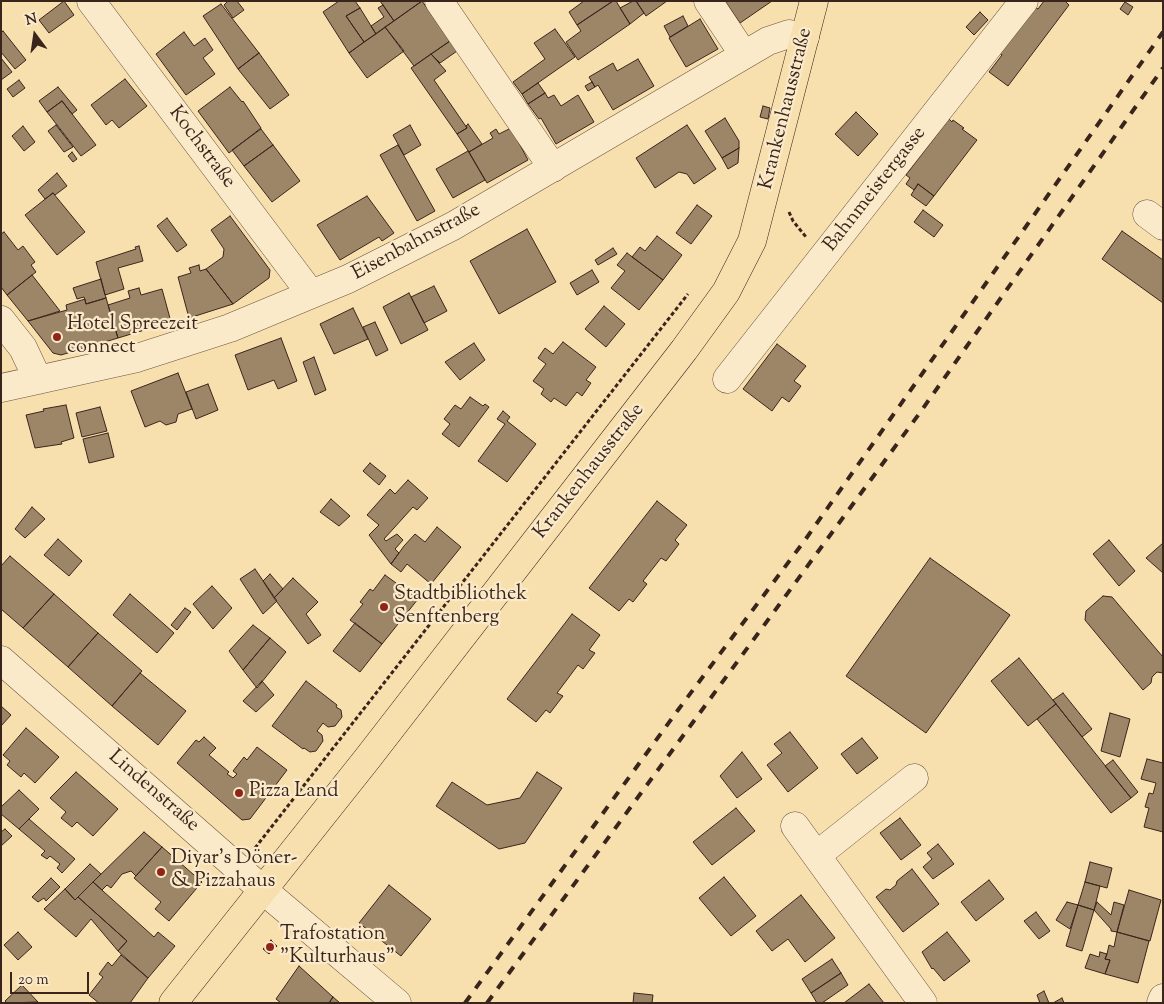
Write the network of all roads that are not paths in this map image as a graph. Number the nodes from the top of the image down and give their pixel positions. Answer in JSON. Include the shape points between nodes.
{"nodes":[{"id":1,"x":91,"y":1,"type":"edge"},
{"id":2,"x":439,"y":1,"type":"edge"},
{"id":3,"x":708,"y":1,"type":"edge"},
{"id":4,"x":814,"y":1,"type":"edge"},
{"id":5,"x":1024,"y":1,"type":"edge"},
{"id":6,"x":805,"y":37,"type":"junction"},
{"id":7,"x":744,"y":56,"type":"junction"},
{"id":8,"x":553,"y":168,"type":"junction"},
{"id":9,"x":311,"y":294,"type":"junction"},
{"id":10,"x":1,"y":320,"type":"edge"},
{"id":11,"x":727,"y":379,"type":"dead end"},
{"id":12,"x":38,"y":380,"type":"junction"},
{"id":13,"x":1,"y":388,"type":"edge"},
{"id":14,"x":1,"y":660,"type":"edge"},
{"id":15,"x":914,"y":778,"type":"dead end"},
{"id":16,"x":795,"y":826,"type":"dead end"},
{"id":17,"x":817,"y":855,"type":"junction"},
{"id":18,"x":263,"y":890,"type":"junction"},
{"id":19,"x":1163,"y":998,"type":"edge"},
{"id":20,"x":173,"y":1003,"type":"edge"},
{"id":21,"x":397,"y":1003,"type":"edge"},
{"id":22,"x":923,"y":1003,"type":"edge"},
{"id":23,"x":1162,"y":1003,"type":"edge"}],
"edges":[{"from":1,"to":9,"type":"street","name":"Kochstraße"},
{"from":2,"to":8,"type":"street"},
{"from":3,"to":7,"type":"street"},
{"from":4,"to":6,"type":"main road","name":"Krankenhausstraße"},
{"from":5,"to":11,"type":"street","name":"Bahnmeistergasse"},
{"from":6,"to":7,"type":"street","name":"Eisenbahnstraße","via":[[789,34],[776,38]]},
{"from":6,"to":18,"type":"main road","name":"Krankenhausstraße","via":[[752,241],[726,292],[367,760]]},
{"from":7,"to":8,"type":"street","name":"Eisenbahnstraße"},
{"from":8,"to":9,"type":"street","name":"Eisenbahnstraße","via":[[453,226],[348,280]]},
{"from":9,"to":12,"type":"street","name":"Eisenbahnstraße","via":[[230,328],[137,358]]},
{"from":10,"to":12,"type":"street","via":[[23,348]]},
{"from":12,"to":13,"type":"street","name":"Eisenbahnstraße"},
{"from":14,"to":18,"type":"street","name":"Lindenstraße"},
{"from":15,"to":17,"type":"street"},
{"from":16,"to":17,"type":"street"},
{"from":17,"to":22,"type":"street"},
{"from":18,"to":20,"type":"main road","name":"Krankenhausstraße"},
{"from":18,"to":21,"type":"street","name":"Lindenstraße"},
{"from":19,"to":23,"type":"street"}]}
